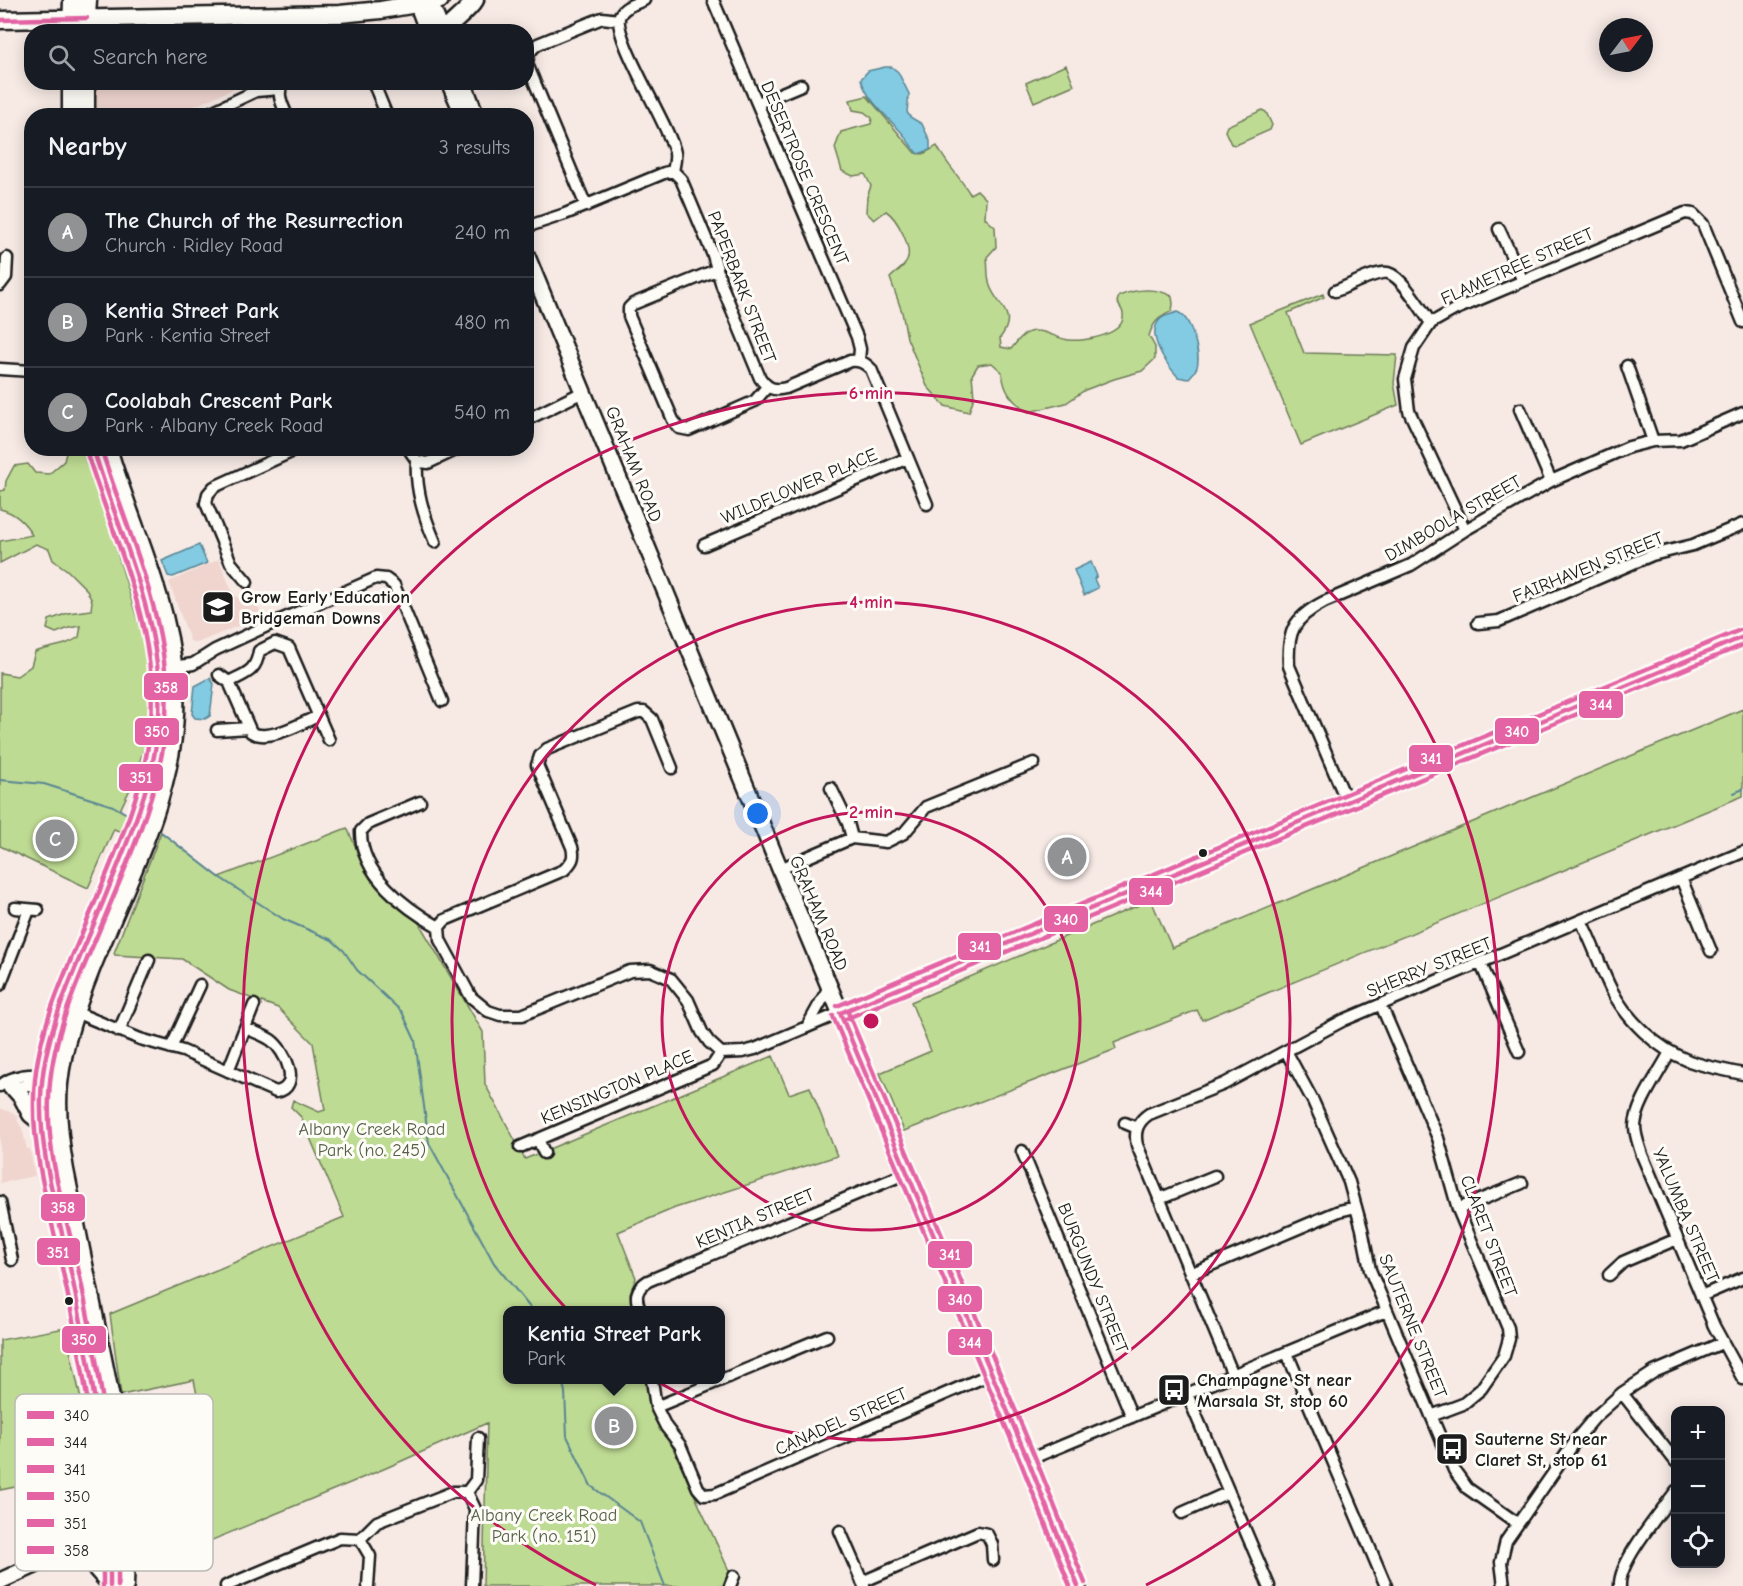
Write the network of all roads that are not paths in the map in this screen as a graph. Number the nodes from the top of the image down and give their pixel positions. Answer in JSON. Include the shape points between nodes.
{"nodes":[{"id":1,"x":72,"y":0,"type":"edge"},
{"id":2,"x":88,"y":0,"type":"edge"},
{"id":3,"x":475,"y":0,"type":"edge"},
{"id":4,"x":644,"y":0,"type":"edge"},
{"id":5,"x":713,"y":0,"type":"edge"},
{"id":6,"x":427,"y":1,"type":"edge"},
{"id":7,"x":142,"y":17,"type":"junction"},
{"id":8,"x":0,"y":20,"type":"edge"},
{"id":9,"x":619,"y":20,"type":"junction"},
{"id":10,"x":37,"y":24,"type":"edge"},
{"id":11,"x":79,"y":24,"type":"edge"},
{"id":12,"x":134,"y":24,"type":"edge"},
{"id":13,"x":428,"y":24,"type":"edge"},
{"id":14,"x":439,"y":24,"type":"edge"},
{"id":15,"x":450,"y":24,"type":"edge"},
{"id":16,"x":534,"y":47,"type":"edge"},
{"id":17,"x":534,"y":81,"type":"edge"},
{"id":18,"x":801,"y":85,"type":"dead end"},
{"id":19,"x":70,"y":90,"type":"edge"},
{"id":20,"x":86,"y":90,"type":"edge"},
{"id":21,"x":264,"y":90,"type":"edge"},
{"id":22,"x":281,"y":90,"type":"edge"},
{"id":23,"x":376,"y":90,"type":"edge"},
{"id":24,"x":453,"y":90,"type":"edge"},
{"id":25,"x":466,"y":90,"type":"edge"},
{"id":26,"x":758,"y":103,"type":"junction"},
{"id":27,"x":71,"y":108,"type":"edge"},
{"id":28,"x":86,"y":108,"type":"edge"},
{"id":29,"x":220,"y":108,"type":"edge"},
{"id":30,"x":284,"y":108,"type":"edge"},
{"id":31,"x":384,"y":108,"type":"edge"},
{"id":32,"x":460,"y":108,"type":"edge"},
{"id":33,"x":473,"y":108,"type":"edge"},
{"id":34,"x":673,"y":171,"type":"junction"},
{"id":35,"x":586,"y":206,"type":"junction"},
{"id":36,"x":534,"y":224,"type":"edge"},
{"id":37,"x":1499,"y":229,"type":"dead end"},
{"id":38,"x":7,"y":258,"type":"dead end"},
{"id":39,"x":716,"y":270,"type":"junction"},
{"id":40,"x":534,"y":273,"type":"edge"},
{"id":41,"x":1523,"y":281,"type":"junction"},
{"id":42,"x":0,"y":285,"type":"edge"},
{"id":43,"x":1335,"y":291,"type":"dead end"},
{"id":44,"x":1743,"y":322,"type":"edge"},
{"id":45,"x":1431,"y":323,"type":"junction"},
{"id":46,"x":859,"y":360,"type":"junction"},
{"id":47,"x":1627,"y":366,"type":"dead end"},
{"id":48,"x":0,"y":369,"type":"edge"},
{"id":49,"x":24,"y":370,"type":"edge"},
{"id":50,"x":767,"y":387,"type":"junction"},
{"id":51,"x":583,"y":392,"type":"junction"},
{"id":52,"x":1520,"y":409,"type":"dead end"},
{"id":53,"x":1743,"y":413,"type":"edge"},
{"id":54,"x":534,"y":416,"type":"edge"},
{"id":55,"x":1653,"y":441,"type":"junction"},
{"id":56,"x":96,"y":456,"type":"edge"},
{"id":57,"x":111,"y":456,"type":"edge"},
{"id":58,"x":282,"y":456,"type":"edge"},
{"id":59,"x":414,"y":456,"type":"edge"},
{"id":60,"x":443,"y":456,"type":"edge"},
{"id":61,"x":908,"y":458,"type":"junction"},
{"id":62,"x":417,"y":460,"type":"junction"},
{"id":63,"x":1551,"y":480,"type":"junction"},
{"id":64,"x":927,"y":504,"type":"dead end"},
{"id":65,"x":1743,"y":524,"type":"edge"},
{"id":66,"x":1465,"y":530,"type":"junction"},
{"id":67,"x":435,"y":542,"type":"dead end"},
{"id":68,"x":704,"y":544,"type":"dead end"},
{"id":69,"x":248,"y":582,"type":"dead end"},
{"id":70,"x":1478,"y":623,"type":"dead end"},
{"id":71,"x":246,"y":635,"type":"junction"},
{"id":72,"x":1743,"y":637,"type":"edge"},
{"id":73,"x":259,"y":651,"type":"junction"},
{"id":74,"x":166,"y":668,"type":"junction"},
{"id":75,"x":219,"y":675,"type":"dead end"},
{"id":76,"x":229,"y":682,"type":"junction"},
{"id":77,"x":442,"y":701,"type":"dead end"},
{"id":78,"x":318,"y":716,"type":"junction"},
{"id":79,"x":249,"y":728,"type":"junction"},
{"id":80,"x":217,"y":730,"type":"dead end"},
{"id":81,"x":329,"y":740,"type":"dead end"},
{"id":82,"x":1034,"y":763,"type":"dead end"},
{"id":83,"x":672,"y":768,"type":"dead end"},
{"id":84,"x":831,"y":788,"type":"dead end"},
{"id":85,"x":420,"y":802,"type":"dead end"},
{"id":86,"x":1347,"y":802,"type":"junction"},
{"id":87,"x":852,"y":838,"type":"junction"},
{"id":88,"x":1743,"y":852,"type":"edge"},
{"id":89,"x":780,"y":869,"type":"junction"},
{"id":90,"x":1681,"y":878,"type":"junction"},
{"id":91,"x":15,"y":908,"type":"dead end"},
{"id":92,"x":1581,"y":921,"type":"junction"},
{"id":93,"x":439,"y":927,"type":"junction"},
{"id":94,"x":1711,"y":951,"type":"dead end"},
{"id":95,"x":149,"y":960,"type":"dead end"},
{"id":96,"x":1481,"y":964,"type":"junction"},
{"id":97,"x":0,"y":985,"type":"edge"},
{"id":98,"x":200,"y":985,"type":"dead end"},
{"id":99,"x":829,"y":987,"type":"junction"},
{"id":100,"x":254,"y":1005,"type":"dead end"},
{"id":101,"x":1381,"y":1005,"type":"junction"},
{"id":102,"x":75,"y":1012,"type":"junction"},
{"id":103,"x":840,"y":1013,"type":"junction"},
{"id":104,"x":245,"y":1028,"type":"junction"},
{"id":105,"x":807,"y":1028,"type":"junction"},
{"id":106,"x":119,"y":1031,"type":"junction"},
{"id":107,"x":171,"y":1048,"type":"junction"},
{"id":108,"x":1286,"y":1051,"type":"junction"},
{"id":109,"x":1519,"y":1052,"type":"dead end"},
{"id":110,"x":1671,"y":1052,"type":"junction"},
{"id":111,"x":721,"y":1053,"type":"junction"},
{"id":112,"x":228,"y":1071,"type":"junction"},
{"id":113,"x":1743,"y":1074,"type":"edge"},
{"id":114,"x":51,"y":1080,"type":"junction"},
{"id":115,"x":5,"y":1088,"type":"edge"},
{"id":116,"x":42,"y":1123,"type":"junction"},
{"id":117,"x":1125,"y":1123,"type":"dead end"},
{"id":118,"x":1137,"y":1128,"type":"junction"},
{"id":119,"x":538,"y":1139,"type":"junction"},
{"id":120,"x":520,"y":1147,"type":"dead end"},
{"id":121,"x":1022,"y":1151,"type":"dead end"},
{"id":122,"x":544,"y":1153,"type":"dead end"},
{"id":123,"x":908,"y":1173,"type":"junction"},
{"id":124,"x":1215,"y":1176,"type":"dead end"},
{"id":125,"x":1522,"y":1183,"type":"dead end"},
{"id":126,"x":1159,"y":1199,"type":"junction"},
{"id":127,"x":0,"y":1202,"type":"edge"},
{"id":128,"x":1356,"y":1207,"type":"junction"},
{"id":129,"x":1458,"y":1209,"type":"junction"},
{"id":130,"x":1677,"y":1239,"type":"junction"},
{"id":131,"x":4,"y":1244,"type":"edge"},
{"id":132,"x":12,"y":1260,"type":"dead end"},
{"id":133,"x":1190,"y":1274,"type":"junction"},
{"id":134,"x":1609,"y":1275,"type":"dead end"},
{"id":135,"x":1743,"y":1278,"type":"edge"},
{"id":136,"x":1701,"y":1296,"type":"junction"},
{"id":137,"x":638,"y":1306,"type":"edge"},
{"id":138,"x":1386,"y":1311,"type":"junction"},
{"id":139,"x":827,"y":1336,"type":"dead end"},
{"id":140,"x":1722,"y":1342,"type":"junction"},
{"id":141,"x":1287,"y":1353,"type":"junction"},
{"id":142,"x":991,"y":1374,"type":"junction"},
{"id":143,"x":1233,"y":1375,"type":"junction"},
{"id":144,"x":725,"y":1378,"type":"edge"},
{"id":145,"x":1743,"y":1379,"type":"edge"},
{"id":146,"x":653,"y":1384,"type":"edge"},
{"id":147,"x":711,"y":1384,"type":"edge"},
{"id":148,"x":1622,"y":1393,"type":"junction"},
{"id":149,"x":94,"y":1394,"type":"edge"},
{"id":150,"x":110,"y":1394,"type":"edge"},
{"id":151,"x":1187,"y":1394,"type":"junction"},
{"id":152,"x":656,"y":1407,"type":"junction"},
{"id":153,"x":1431,"y":1416,"type":"junction"},
{"id":154,"x":1132,"y":1417,"type":"junction"},
{"id":155,"x":478,"y":1438,"type":"dead end"},
{"id":156,"x":1028,"y":1460,"type":"junction"},
{"id":157,"x":1674,"y":1460,"type":"edge"},
{"id":158,"x":467,"y":1492,"type":"junction"},
{"id":159,"x":1229,"y":1492,"type":"junction"},
{"id":160,"x":1671,"y":1498,"type":"edge"},
{"id":161,"x":1182,"y":1513,"type":"dead end"},
{"id":162,"x":1517,"y":1523,"type":"junction"},
{"id":163,"x":840,"y":1531,"type":"dead end"},
{"id":164,"x":360,"y":1539,"type":"junction"},
{"id":165,"x":993,"y":1560,"type":"dead end"},
{"id":166,"x":22,"y":1571,"type":"edge"},
{"id":167,"x":99,"y":1571,"type":"edge"},
{"id":168,"x":0,"y":1581,"type":"edge"},
{"id":169,"x":863,"y":1584,"type":"edge"},
{"id":170,"x":115,"y":1585,"type":"edge"},
{"id":171,"x":226,"y":1586,"type":"edge"},
{"id":172,"x":368,"y":1586,"type":"edge"},
{"id":173,"x":472,"y":1586,"type":"edge"},
{"id":174,"x":1078,"y":1586,"type":"edge"},
{"id":175,"x":1269,"y":1586,"type":"edge"},
{"id":176,"x":1386,"y":1586,"type":"edge"},
{"id":177,"x":1504,"y":1586,"type":"edge"},
{"id":178,"x":1620,"y":1586,"type":"edge"}],
"edges":[{"from":1,"to":11,"type":"main road"},
{"from":2,"to":11,"type":"main road"},
{"from":3,"to":15,"type":"main road"},
{"from":4,"to":9,"type":"street","via":[[627,7]]},
{"from":5,"to":26,"type":"street","name":"DESERTROSE CRESCENT"},
{"from":6,"to":7,"type":"main road","via":[[331,14]]},
{"from":6,"to":13,"type":"street"},
{"from":6,"to":14,"type":"street"},
{"from":7,"to":11,"type":"main road"},
{"from":7,"to":12,"type":"main road"},
{"from":8,"to":10,"type":"main road"},
{"from":9,"to":16,"type":"street","via":[[602,18]]},
{"from":9,"to":34,"type":"street","via":[[675,153]]},
{"from":17,"to":35,"type":"street"},
{"from":18,"to":26,"type":"street"},
{"from":19,"to":27,"type":"main road"},
{"from":20,"to":28,"type":"main road"},
{"from":21,"to":29,"type":"street"},
{"from":22,"to":30,"type":"street"},
{"from":23,"to":31,"type":"street"},
{"from":24,"to":32,"type":"street"},
{"from":25,"to":33,"type":"street"},
{"from":26,"to":46,"type":"street","name":"DESERTROSE CRESCENT","via":[[857,337]]},
{"from":34,"to":35,"type":"street"},
{"from":34,"to":39,"type":"street","name":"PAPERBARK STREET","via":[[681,179]]},
{"from":35,"to":36,"type":"street"},
{"from":37,"to":41,"type":"street"},
{"from":38,"to":42,"type":"street","via":[[6,278]]},
{"from":39,"to":50,"type":"street","name":"PAPERBARK STREET"},
{"from":39,"to":50,"type":"street","via":[[629,308],[673,420],[680,428],[689,430],[755,401]]},
{"from":40,"to":51,"type":"street","name":"GRAHAM ROAD"},
{"from":41,"to":44,"type":"street","name":"FLAMETREE STREET","via":[[1676,215],[1693,214],[1703,224]]},
{"from":41,"to":45,"type":"street","name":"FLAMETREE STREET","via":[[1454,309]]},
{"from":43,"to":45,"type":"street","via":[[1388,273],[1399,280]]},
{"from":45,"to":66,"type":"street","name":"FLAMETREE STREET","via":[[1408,363],[1405,379],[1409,411]]},
{"from":46,"to":50,"type":"street","name":"PAPERBARK STREET","via":[[786,388]]},
{"from":46,"to":61,"type":"street","via":[[871,369]]},
{"from":47,"to":55,"type":"street"},
{"from":48,"to":49,"type":"street"},
{"from":51,"to":54,"type":"street"},
{"from":51,"to":89,"type":"street","name":"GRAHAM ROAD"},
{"from":52,"to":63,"type":"street"},
{"from":53,"to":55,"type":"street","name":"DIMBOOLA STREET","via":[[1681,440]]},
{"from":55,"to":63,"type":"street","name":"DIMBOOLA STREET"},
{"from":56,"to":74,"type":"main road"},
{"from":57,"to":74,"type":"main road","via":[[161,601],[171,641]]},
{"from":58,"to":69,"type":"street","via":[[214,487],[208,494],[206,503],[231,563]]},
{"from":59,"to":62,"type":"street"},
{"from":60,"to":62,"type":"street","via":[[428,463]]},
{"from":61,"to":64,"type":"street"},
{"from":61,"to":68,"type":"street","name":"WILDFLOWER PLACE"},
{"from":62,"to":67,"type":"street","via":[[420,499]]},
{"from":63,"to":66,"type":"street","name":"DIMBOOLA STREET"},
{"from":65,"to":70,"type":"street","name":"FAIRHAVEN STREET","via":[[1693,545],[1652,555],[1499,621]]},
{"from":66,"to":86,"type":"street","name":"DIMBOOLA STREET","via":[[1412,564],[1311,609],[1290,634],[1289,666]]},
{"from":71,"to":73,"type":"street"},
{"from":71,"to":74,"type":"street","via":[[193,664]]},
{"from":71,"to":77,"type":"street","via":[[376,578],[386,579],[393,585]]},
{"from":72,"to":86,"type":"street"},
{"from":73,"to":76,"type":"street","via":[[253,669]]},
{"from":73,"to":78,"type":"street","via":[[275,643],[289,648]]},
{"from":74,"to":102,"type":"main road","via":[[174,730],[162,791]]},
{"from":74,"to":114,"type":"main road","via":[[148,785],[58,1013]]},
{"from":75,"to":76,"type":"street"},
{"from":76,"to":79,"type":"street"},
{"from":78,"to":79,"type":"street","via":[[267,736],[255,735]]},
{"from":78,"to":81,"type":"street"},
{"from":79,"to":80,"type":"street"},
{"from":82,"to":87,"type":"street","via":[[926,807],[904,833],[886,843]]},
{"from":83,"to":93,"type":"street","via":[[652,719],[644,712],[547,749],[537,765],[572,847],[571,863],[564,870],[445,920]]},
{"from":84,"to":87,"type":"street"},
{"from":85,"to":93,"type":"street","via":[[368,824],[361,831],[360,841],[374,875],[382,884]]},
{"from":86,"to":103,"type":"street"},
{"from":87,"to":89,"type":"street"},
{"from":88,"to":90,"type":"street","name":"SHERRY STREET"},
{"from":89,"to":99,"type":"street","name":"GRAHAM ROAD"},
{"from":90,"to":92,"type":"street","name":"SHERRY STREET"},
{"from":90,"to":94,"type":"street"},
{"from":91,"to":97,"type":"street","via":[[34,910]]},
{"from":92,"to":96,"type":"street","name":"SHERRY STREET"},
{"from":92,"to":110,"type":"street","via":[[1618,1002],[1640,1029]]},
{"from":93,"to":111,"type":"street","via":[[440,940],[471,998],[488,1011],[522,1015],[630,970],[650,970],[671,980],[688,1000],[702,1032]]},
{"from":95,"to":106,"type":"street"},
{"from":96,"to":101,"type":"street","name":"SHERRY STREET"},
{"from":96,"to":109,"type":"street"},
{"from":98,"to":107,"type":"street"},
{"from":99,"to":103,"type":"street","name":"GRAHAM ROAD"},
{"from":99,"to":105,"type":"street"},
{"from":100,"to":104,"type":"street"},
{"from":101,"to":108,"type":"street","name":"SHERRY STREET","via":[[1322,1030]]},
{"from":101,"to":129,"type":"street","name":"CLARET STREET","via":[[1438,1138]]},
{"from":102,"to":106,"type":"street"},
{"from":102,"to":114,"type":"main road"},
{"from":103,"to":105,"type":"street"},
{"from":103,"to":123,"type":"street","name":"GRAHAM ROAD"},
{"from":104,"to":112,"type":"street"},
{"from":104,"to":112,"type":"street","via":[[277,1045],[289,1065],[288,1086],[276,1092]]},
{"from":105,"to":111,"type":"street","via":[[755,1049]]},
{"from":106,"to":107,"type":"street"},
{"from":107,"to":112,"type":"street"},
{"from":108,"to":118,"type":"street","name":"SHERRY STREET","via":[[1224,1084],[1149,1114]]},
{"from":108,"to":128,"type":"street","name":"SAUTERNE STREET","via":[[1322,1119]]},
{"from":110,"to":113,"type":"street"},
{"from":110,"to":130,"type":"street","name":"YALUMBA STREET","via":[[1632,1127]]},
{"from":111,"to":119,"type":"street","name":"KENSINGTON PLACE","via":[[713,1065]]},
{"from":114,"to":115,"type":"street"},
{"from":114,"to":116,"type":"main road"},
{"from":114,"to":150,"type":"main road"},
{"from":115,"to":116,"type":"main road","via":[[22,1097],[31,1114]]},
{"from":116,"to":149,"type":"main road"},
{"from":117,"to":118,"type":"street"},
{"from":118,"to":126,"type":"street","via":[[1137,1145]]},
{"from":119,"to":120,"type":"street","name":"KENSINGTON PLACE"},
{"from":119,"to":122,"type":"street","name":"KENSINGTON PLACE"},
{"from":121,"to":154,"type":"street","name":"BURGUNDY STREET"},
{"from":123,"to":137,"type":"street","name":"KENTIA STREET","via":[[648,1281],[637,1290]]},
{"from":123,"to":142,"type":"street","name":"GRAHAM ROAD"},
{"from":124,"to":126,"type":"street"},
{"from":125,"to":129,"type":"street"},
{"from":126,"to":133,"type":"street"},
{"from":127,"to":131,"type":"street"},
{"from":128,"to":133,"type":"street"},
{"from":128,"to":138,"type":"street","name":"SAUTERNE STREET","via":[[1370,1270]]},
{"from":129,"to":153,"type":"street","name":"CLARET STREET","via":[[1504,1317],[1509,1339],[1503,1356],[1472,1397]]},
{"from":130,"to":134,"type":"street","via":[[1623,1262]]},
{"from":130,"to":136,"type":"street","name":"YALUMBA STREET"},
{"from":131,"to":132,"type":"street"},
{"from":133,"to":143,"type":"street"},
{"from":135,"to":136,"type":"street"},
{"from":136,"to":140,"type":"street","name":"YALUMBA STREET"},
{"from":138,"to":141,"type":"street"},
{"from":138,"to":153,"type":"street","name":"SAUTERNE STREET"},
{"from":139,"to":144,"type":"street"},
{"from":140,"to":145,"type":"street","name":"YALUMBA STREET"},
{"from":140,"to":148,"type":"street","via":[[1654,1372]]},
{"from":141,"to":143,"type":"street"},
{"from":141,"to":176,"type":"street"},
{"from":142,"to":152,"type":"street","name":"CANADEL STREET","via":[[704,1496],[680,1445]]},
{"from":142,"to":156,"type":"street","name":"GRAHAM ROAD"},
{"from":143,"to":151,"type":"street"},
{"from":146,"to":152,"type":"street"},
{"from":147,"to":152,"type":"street"},
{"from":148,"to":157,"type":"street"},
{"from":148,"to":162,"type":"street","via":[[1579,1436]]},
{"from":151,"to":154,"type":"street"},
{"from":151,"to":159,"type":"street"},
{"from":153,"to":162,"type":"street","name":"SAUTERNE STREET","via":[[1460,1479]]},
{"from":154,"to":156,"type":"street"},
{"from":155,"to":158,"type":"street","via":[[476,1480]]},
{"from":156,"to":174,"type":"street","name":"GRAHAM ROAD"},
{"from":158,"to":164,"type":"street","via":[[453,1492],[377,1522]]},
{"from":158,"to":173,"type":"street","via":[[475,1509]]},
{"from":159,"to":161,"type":"street"},
{"from":159,"to":175,"type":"street"},
{"from":160,"to":178,"type":"street","via":[[1625,1563]]},
{"from":162,"to":177,"type":"street","via":[[1503,1550]]},
{"from":163,"to":169,"type":"street"},
{"from":164,"to":171,"type":"street","via":[[340,1538]]},
{"from":164,"to":172,"type":"street","via":[[370,1556]]},
{"from":165,"to":169,"type":"street","via":[[987,1534],[978,1533]]},
{"from":166,"to":168,"type":"street"},
{"from":167,"to":170,"type":"main road"}]}
